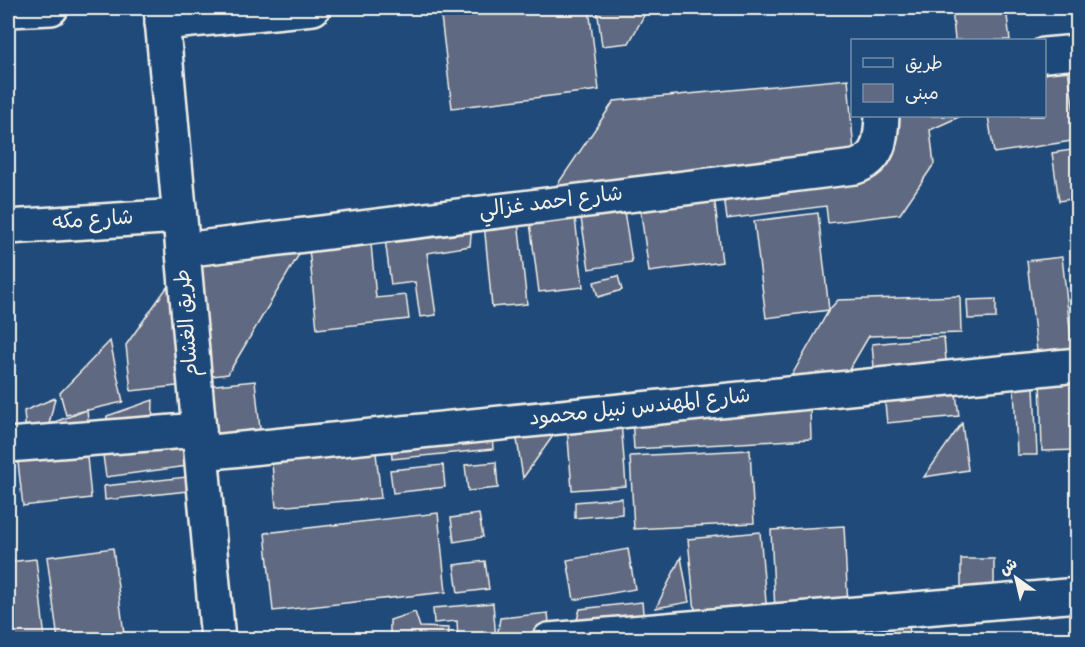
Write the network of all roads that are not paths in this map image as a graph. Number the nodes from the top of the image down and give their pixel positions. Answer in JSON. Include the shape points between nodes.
{"nodes":[{"id":1,"x":51,"y":8,"type":"edge"},
{"id":2,"x":313,"y":8,"type":"edge"},
{"id":3,"x":8,"y":10,"type":"edge"},
{"id":4,"x":161,"y":15,"type":"edge"},
{"id":5,"x":1077,"y":52,"type":"edge"},
{"id":6,"x":1046,"y":55,"type":"edge"},
{"id":7,"x":882,"y":117,"type":"edge"},
{"id":8,"x":179,"y":216,"type":"junction"},
{"id":9,"x":8,"y":227,"type":"edge"},
{"id":10,"x":183,"y":249,"type":"junction"},
{"id":11,"x":1077,"y":365,"type":"edge"},
{"id":12,"x":200,"y":442,"type":"junction"},
{"id":13,"x":8,"y":445,"type":"edge"},
{"id":14,"x":1077,"y":595,"type":"edge"},
{"id":15,"x":218,"y":639,"type":"edge"},
{"id":16,"x":549,"y":639,"type":"edge"}],
"edges":[{"from":1,"to":3,"type":"street"},
{"from":2,"to":4,"type":"street"},
{"from":4,"to":8,"type":"street","name":"طريق الغشام"},
{"from":5,"to":6,"type":"street"},
{"from":7,"to":10,"type":"street","name":"شارع احمد غزالي","via":[[878,150],[855,167]]},
{"from":8,"to":9,"type":"street","name":"شارع مكه"},
{"from":8,"to":10,"type":"street","name":"طريق الغشام"},
{"from":10,"to":12,"type":"street","name":"طريق الغشام"},
{"from":11,"to":12,"type":"street","name":"شارع المهندس نبيل محمود"},
{"from":12,"to":13,"type":"street","name":"شارع المهندس نبيل محمود"},
{"from":12,"to":15,"type":"street","name":"طريق الغشام"},
{"from":14,"to":16,"type":"street"}]}
